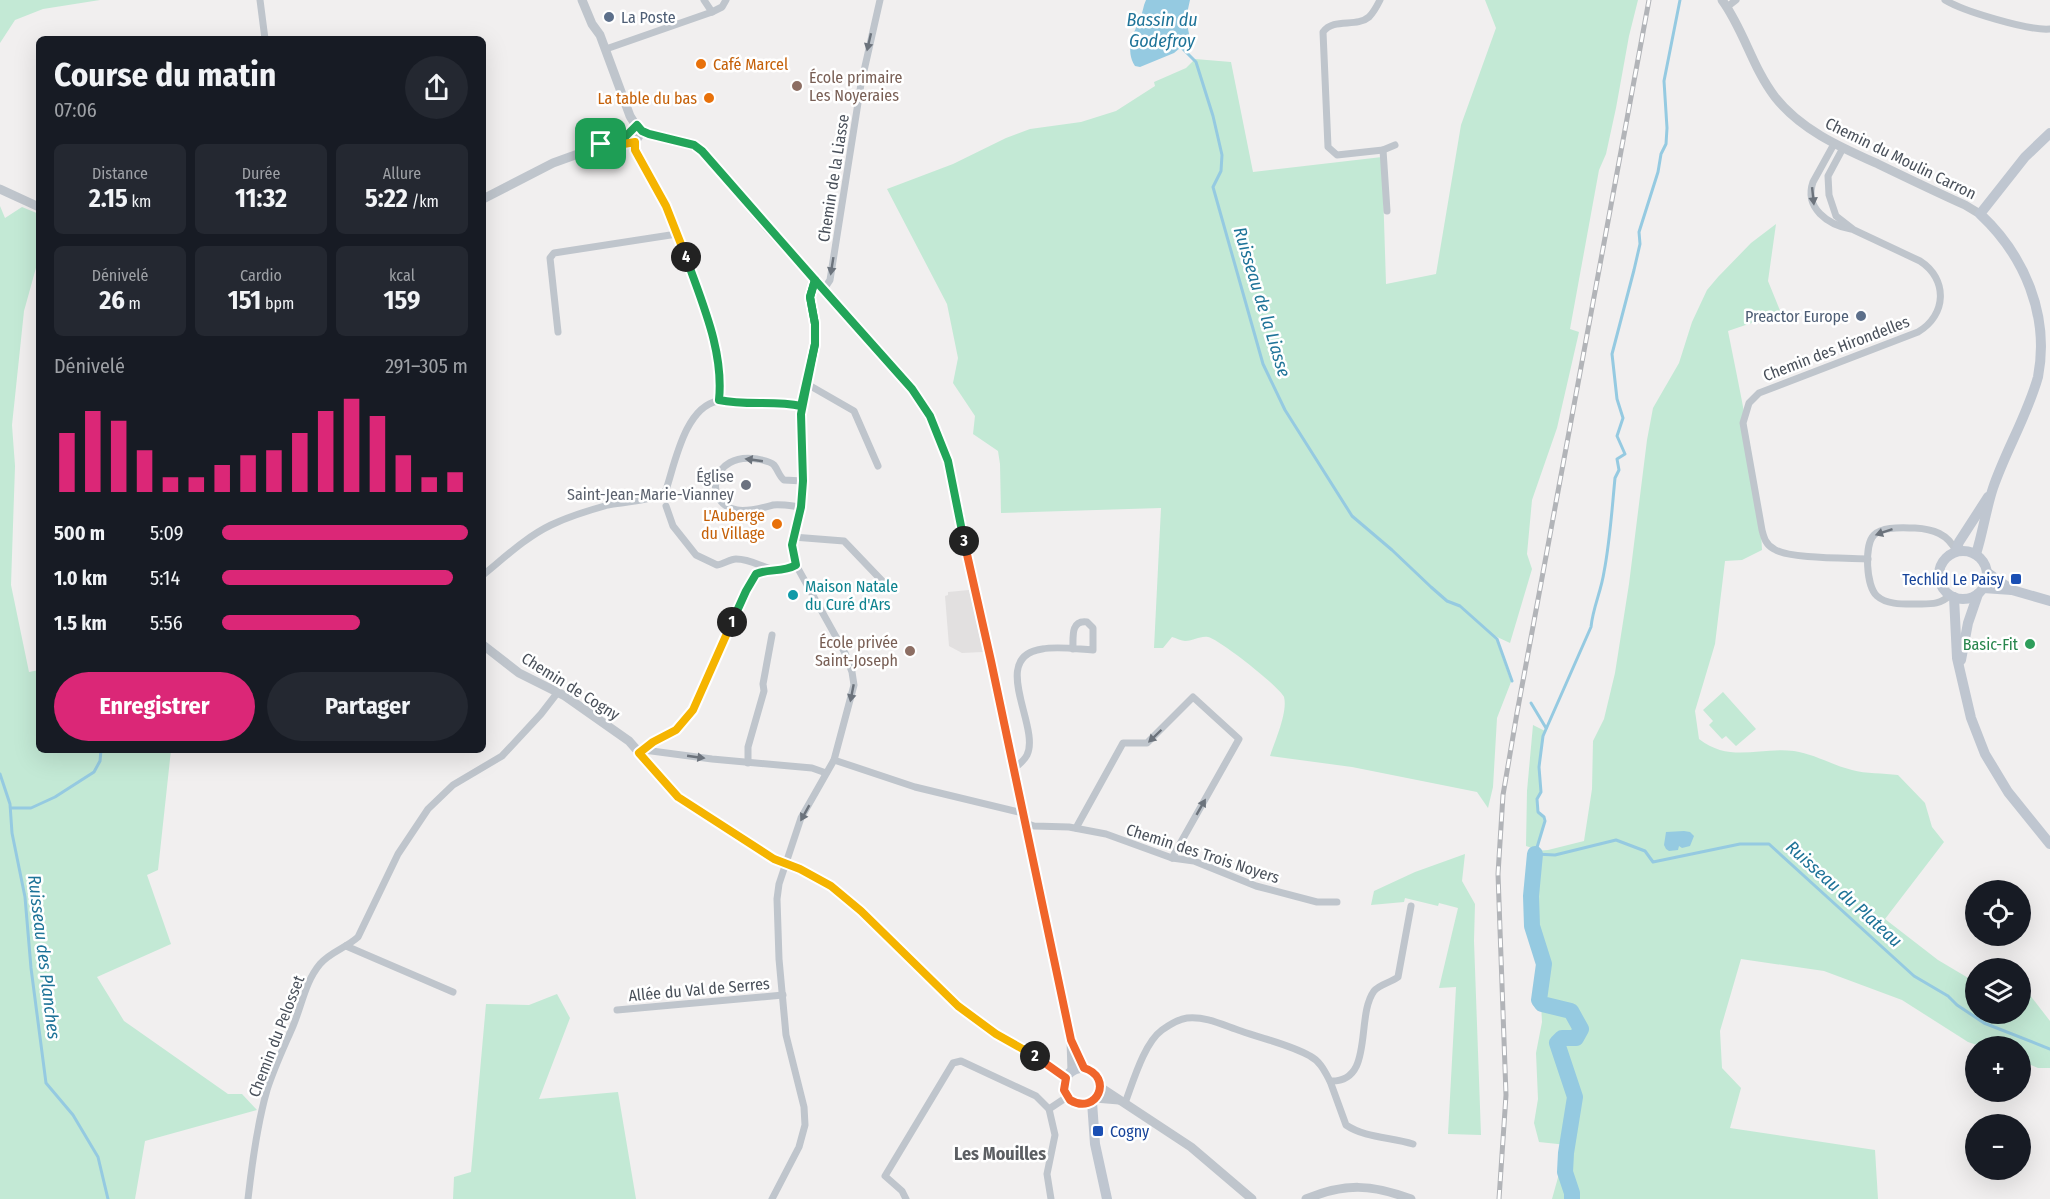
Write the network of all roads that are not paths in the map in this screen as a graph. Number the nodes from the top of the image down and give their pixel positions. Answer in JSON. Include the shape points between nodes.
{"nodes":[{"id":1,"x":260,"y":0,"type":"edge"},
{"id":2,"x":582,"y":0,"type":"edge"},
{"id":3,"x":704,"y":0,"type":"edge"},
{"id":4,"x":726,"y":0,"type":"edge"},
{"id":5,"x":879,"y":0,"type":"edge"},
{"id":6,"x":1380,"y":0,"type":"edge"},
{"id":7,"x":1736,"y":0,"type":"edge"},
{"id":8,"x":1945,"y":0,"type":"edge"},
{"id":9,"x":1725,"y":4,"type":"edge"},
{"id":10,"x":712,"y":12,"type":"junction"},
{"id":11,"x":2050,"y":29,"type":"edge"},
{"id":12,"x":266,"y":36,"type":"edge"},
{"id":13,"x":606,"y":49,"type":"junction"},
{"id":14,"x":639,"y":128,"type":"junction"},
{"id":15,"x":2050,"y":133,"type":"edge"},
{"id":16,"x":635,"y":142,"type":"junction"},
{"id":17,"x":1395,"y":145,"type":"dead end"},
{"id":18,"x":1839,"y":146,"type":"junction"},
{"id":19,"x":1383,"y":150,"type":"junction"},
{"id":20,"x":584,"y":151,"type":"junction"},
{"id":21,"x":0,"y":189,"type":"edge"},
{"id":22,"x":486,"y":197,"type":"edge"},
{"id":23,"x":36,"y":206,"type":"edge"},
{"id":24,"x":1387,"y":211,"type":"dead end"},
{"id":25,"x":1980,"y":214,"type":"junction"},
{"id":26,"x":1854,"y":230,"type":"junction"},
{"id":27,"x":677,"y":234,"type":"junction"},
{"id":28,"x":815,"y":280,"type":"junction"},
{"id":29,"x":824,"y":289,"type":"junction"},
{"id":30,"x":558,"y":332,"type":"dead end"},
{"id":31,"x":807,"y":384,"type":"junction"},
{"id":32,"x":719,"y":400,"type":"junction"},
{"id":33,"x":801,"y":406,"type":"junction"},
{"id":34,"x":878,"y":466,"type":"dead end"},
{"id":35,"x":803,"y":481,"type":"junction"},
{"id":36,"x":1993,"y":489,"type":"junction"},
{"id":37,"x":666,"y":506,"type":"dead end"},
{"id":38,"x":801,"y":507,"type":"junction"},
{"id":39,"x":1967,"y":530,"type":"junction"},
{"id":40,"x":1942,"y":535,"type":"junction"},
{"id":41,"x":793,"y":537,"type":"junction"},
{"id":42,"x":1956,"y":551,"type":"junction"},
{"id":43,"x":1976,"y":554,"type":"junction"},
{"id":44,"x":1868,"y":559,"type":"junction"},
{"id":45,"x":796,"y":565,"type":"junction"},
{"id":46,"x":770,"y":570,"type":"junction"},
{"id":47,"x":486,"y":573,"type":"edge"},
{"id":48,"x":1988,"y":573,"type":"junction"},
{"id":49,"x":887,"y":586,"type":"dead end"},
{"id":50,"x":2012,"y":590,"type":"junction"},
{"id":51,"x":1981,"y":591,"type":"junction"},
{"id":52,"x":1952,"y":596,"type":"junction"},
{"id":53,"x":2038,"y":599,"type":"junction"},
{"id":54,"x":2050,"y":601,"type":"edge"},
{"id":55,"x":2050,"y":606,"type":"edge"},
{"id":56,"x":772,"y":635,"type":"dead end"},
{"id":57,"x":486,"y":647,"type":"edge"},
{"id":58,"x":1073,"y":649,"type":"junction"},
{"id":59,"x":1960,"y":666,"type":"junction"},
{"id":60,"x":558,"y":692,"type":"junction"},
{"id":61,"x":642,"y":751,"type":"junction"},
{"id":62,"x":834,"y":760,"type":"junction"},
{"id":63,"x":748,"y":763,"type":"junction"},
{"id":64,"x":1014,"y":769,"type":"junction"},
{"id":65,"x":826,"y":772,"type":"junction"},
{"id":66,"x":1024,"y":818,"type":"junction"},
{"id":67,"x":1076,"y":828,"type":"junction"},
{"id":68,"x":2050,"y":844,"type":"edge"},
{"id":69,"x":1172,"y":858,"type":"junction"},
{"id":70,"x":785,"y":865,"type":"junction"},
{"id":71,"x":1337,"y":902,"type":"dead end"},
{"id":72,"x":1411,"y":906,"type":"dead end"},
{"id":73,"x":346,"y":946,"type":"junction"},
{"id":74,"x":453,"y":992,"type":"dead end"},
{"id":75,"x":783,"y":995,"type":"junction"},
{"id":76,"x":617,"y":1010,"type":"dead end"},
{"id":77,"x":1071,"y":1040,"type":"junction"},
{"id":78,"x":1084,"y":1068,"type":"junction"},
{"id":79,"x":1069,"y":1075,"type":"junction"},
{"id":80,"x":1330,"y":1081,"type":"junction"},
{"id":81,"x":1100,"y":1087,"type":"junction"},
{"id":82,"x":1067,"y":1097,"type":"junction"},
{"id":83,"x":1094,"y":1100,"type":"junction"},
{"id":84,"x":1123,"y":1102,"type":"junction"},
{"id":85,"x":1078,"y":1104,"type":"junction"},
{"id":86,"x":1049,"y":1109,"type":"junction"},
{"id":87,"x":1095,"y":1144,"type":"junction"},
{"id":88,"x":1413,"y":1144,"type":"dead end"},
{"id":89,"x":248,"y":1199,"type":"edge"},
{"id":90,"x":772,"y":1199,"type":"edge"},
{"id":91,"x":906,"y":1199,"type":"edge"},
{"id":92,"x":1051,"y":1199,"type":"edge"},
{"id":93,"x":1107,"y":1199,"type":"edge"},
{"id":94,"x":1251,"y":1199,"type":"edge"},
{"id":95,"x":1306,"y":1199,"type":"edge"},
{"id":96,"x":1411,"y":1199,"type":"edge"}],
"edges":[{"from":1,"to":12,"type":"street"},
{"from":2,"to":13,"type":"street"},
{"from":3,"to":10,"type":"street"},
{"from":4,"to":10,"type":"street"},
{"from":5,"to":29,"type":"street","name":"Chemin de la Liasse","one_way":true,"via":[[861,84],[830,280]]},
{"from":6,"to":19,"type":"street","via":[[1366,19],[1334,24],[1326,28],[1322,39],[1328,147],[1336,155]]},
{"from":7,"to":9,"type":"street"},
{"from":8,"to":11,"type":"street","via":[[1979,13]]},
{"from":9,"to":18,"type":"street","name":"Chemin du Moulin Carron","via":[[1761,77],[1776,98],[1798,121]]},
{"from":10,"to":13,"type":"street"},
{"from":13,"to":14,"type":"street","via":[[630,116]]},
{"from":14,"to":16,"type":"street"},
{"from":14,"to":20,"type":"street"},
{"from":14,"to":28,"type":"street","via":[[702,151]]},
{"from":15,"to":25,"type":"main road","via":[[2025,157]]},
{"from":16,"to":20,"type":"street"},
{"from":16,"to":27,"type":"street","via":[[635,150]]},
{"from":17,"to":19,"type":"street"},
{"from":18,"to":25,"type":"street","name":"Chemin du Moulin Carron"},
{"from":18,"to":26,"type":"street","name":"Chemin des Hirondelles","via":[[1827,184],[1836,216]]},
{"from":18,"to":26,"type":"street","name":"Chemin des Hirondelles","one_way":true,"via":[[1813,182],[1811,201],[1823,217]]},
{"from":19,"to":24,"type":"street"},
{"from":20,"to":22,"type":"street"},
{"from":21,"to":23,"type":"street"},
{"from":25,"to":36,"type":"main road","name":"Chemin du Moulin Carron","via":[[2016,255],[2027,275],[2042,336],[2038,375],[2029,405]]},
{"from":26,"to":44,"type":"street","name":"Chemin des Hirondelles","via":[[1929,267],[1941,291],[1935,316],[1918,332],[1759,393],[1746,408],[1743,423],[1762,530],[1770,547],[1784,554]]},
{"from":27,"to":30,"type":"street","via":[[554,253],[550,258]]},
{"from":27,"to":32,"type":"street","via":[[711,327]]},
{"from":28,"to":29,"type":"street"},
{"from":28,"to":31,"type":"street","via":[[810,297],[815,344]]},
{"from":29,"to":64,"type":"street","via":[[912,389],[942,435]]},
{"from":31,"to":33,"type":"street"},
{"from":31,"to":34,"type":"street","via":[[854,411]]},
{"from":32,"to":33,"type":"street"},
{"from":32,"to":47,"type":"street","via":[[694,417],[685,430],[663,493],[551,525]]},
{"from":33,"to":35,"type":"street"},
{"from":35,"to":38,"type":"street"},
{"from":35,"to":38,"type":"street","one_way":true,"via":[[784,480],[774,465],[744,458],[728,463],[715,483],[719,496],[736,510],[775,505]]},
{"from":36,"to":39,"type":"main road","name":"Chemin du Moulin Carron"},
{"from":36,"to":43,"type":"main road","name":"Chemin du Moulin Carron"},
{"from":37,"to":46,"type":"street","via":[[673,526],[696,555],[717,565],[734,559]]},
{"from":38,"to":41,"type":"street"},
{"from":39,"to":40,"type":"street","via":[[1955,537]]},
{"from":39,"to":42,"type":"main road","name":"Chemin du Moulin Carron"},
{"from":40,"to":42,"type":"street"},
{"from":40,"to":44,"type":"street","one_way":true,"via":[[1923,529],[1886,529],[1875,534]]},
{"from":41,"to":45,"type":"street"},
{"from":41,"to":49,"type":"street","via":[[844,541]]},
{"from":42,"to":43,"type":"main road"},
{"from":42,"to":52,"type":"main road","via":[[1943,560],[1940,568],[1940,583]]},
{"from":43,"to":48,"type":"main road"},
{"from":44,"to":52,"type":"street","via":[[1871,588],[1888,602],[1940,603]]},
{"from":45,"to":46,"type":"street","via":[[783,571]]},
{"from":45,"to":62,"type":"street","one_way":true,"via":[[845,652],[852,672],[853,694]]},
{"from":46,"to":61,"type":"street","via":[[752,579],[693,710],[676,730]]},
{"from":48,"to":50,"type":"main road"},
{"from":48,"to":51,"type":"main road"},
{"from":50,"to":51,"type":"main road"},
{"from":50,"to":53,"type":"main road"},
{"from":51,"to":52,"type":"main road","via":[[1962,599]]},
{"from":51,"to":59,"type":"main road","via":[[1968,623]]},
{"from":52,"to":59,"type":"main road"},
{"from":53,"to":54,"type":"main road"},
{"from":53,"to":55,"type":"main road"},
{"from":56,"to":63,"type":"street"},
{"from":57,"to":60,"type":"street","name":"Chemin de Cogny","via":[[519,673]]},
{"from":58,"to":58,"type":"street","via":[[1093,650],[1093,628],[1087,622],[1076,624]]},
{"from":58,"to":64,"type":"street","via":[[1041,649],[1020,662],[1018,685],[1029,747]]},
{"from":59,"to":68,"type":"main road","via":[[1984,754],[2008,792]]},
{"from":60,"to":61,"type":"street","name":"Chemin de Cogny"},
{"from":60,"to":73,"type":"street","name":"Chemin du Pelosset","via":[[502,756],[453,785],[428,809],[389,871],[363,929]]},
{"from":61,"to":63,"type":"street","one_way":true},
{"from":61,"to":70,"type":"street","name":"Chemin de Cogny","via":[[678,797]]},
{"from":62,"to":65,"type":"street"},
{"from":62,"to":66,"type":"street","name":"Chemin des Trois Noyers"},
{"from":63,"to":65,"type":"street"},
{"from":64,"to":66,"type":"street"},
{"from":65,"to":70,"type":"street","one_way":true,"via":[[801,818]]},
{"from":66,"to":67,"type":"street","name":"Chemin des Trois Noyers","via":[[1034,826]]},
{"from":66,"to":77,"type":"street"},
{"from":67,"to":69,"type":"street","name":"Chemin des Trois Noyers","via":[[1106,834]]},
{"from":69,"to":67,"type":"street","one_way":true,"via":[[1239,739],[1193,697],[1148,743],[1123,743]]},
{"from":69,"to":71,"type":"street","name":"Chemin des Trois Noyers","via":[[1194,861],[1296,897]]},
{"from":70,"to":75,"type":"street","via":[[777,900]]},
{"from":70,"to":79,"type":"street","name":"Chemin de Cogny","via":[[831,886],[958,1006],[996,1034]]},
{"from":72,"to":80,"type":"street","via":[[1398,977],[1381,985],[1371,998],[1356,1067],[1350,1077],[1341,1082]]},
{"from":73,"to":74,"type":"street"},
{"from":73,"to":89,"type":"street","name":"Chemin du Pelosset","via":[[320,964],[303,994],[268,1089]]},
{"from":75,"to":76,"type":"street","name":"Allée du Val de Serres"},
{"from":75,"to":90,"type":"street","via":[[786,1035],[805,1125],[799,1147]]},
{"from":77,"to":78,"type":"street"},
{"from":77,"to":79,"type":"street"},
{"from":78,"to":79,"type":"main road"},
{"from":78,"to":81,"type":"main road","via":[[1097,1076]]},
{"from":79,"to":82,"type":"main road","via":[[1064,1086]]},
{"from":80,"to":84,"type":"street","via":[[1311,1056],[1203,1018],[1187,1018],[1169,1025],[1153,1040]]},
{"from":80,"to":88,"type":"street","via":[[1346,1125]]},
{"from":81,"to":83,"type":"main road"},
{"from":81,"to":84,"type":"street"},
{"from":82,"to":85,"type":"main road"},
{"from":82,"to":86,"type":"street"},
{"from":83,"to":84,"type":"street"},
{"from":83,"to":85,"type":"main road"},
{"from":83,"to":87,"type":"main road"},
{"from":84,"to":94,"type":"street","via":[[1204,1157]]},
{"from":85,"to":87,"type":"main road"},
{"from":86,"to":91,"type":"street","via":[[1030,1093],[960,1061],[953,1063],[885,1176]]},
{"from":86,"to":92,"type":"street","via":[[1055,1135],[1047,1174]]},
{"from":87,"to":93,"type":"main road"},
{"from":95,"to":96,"type":"street","via":[[1357,1186]]}]}
